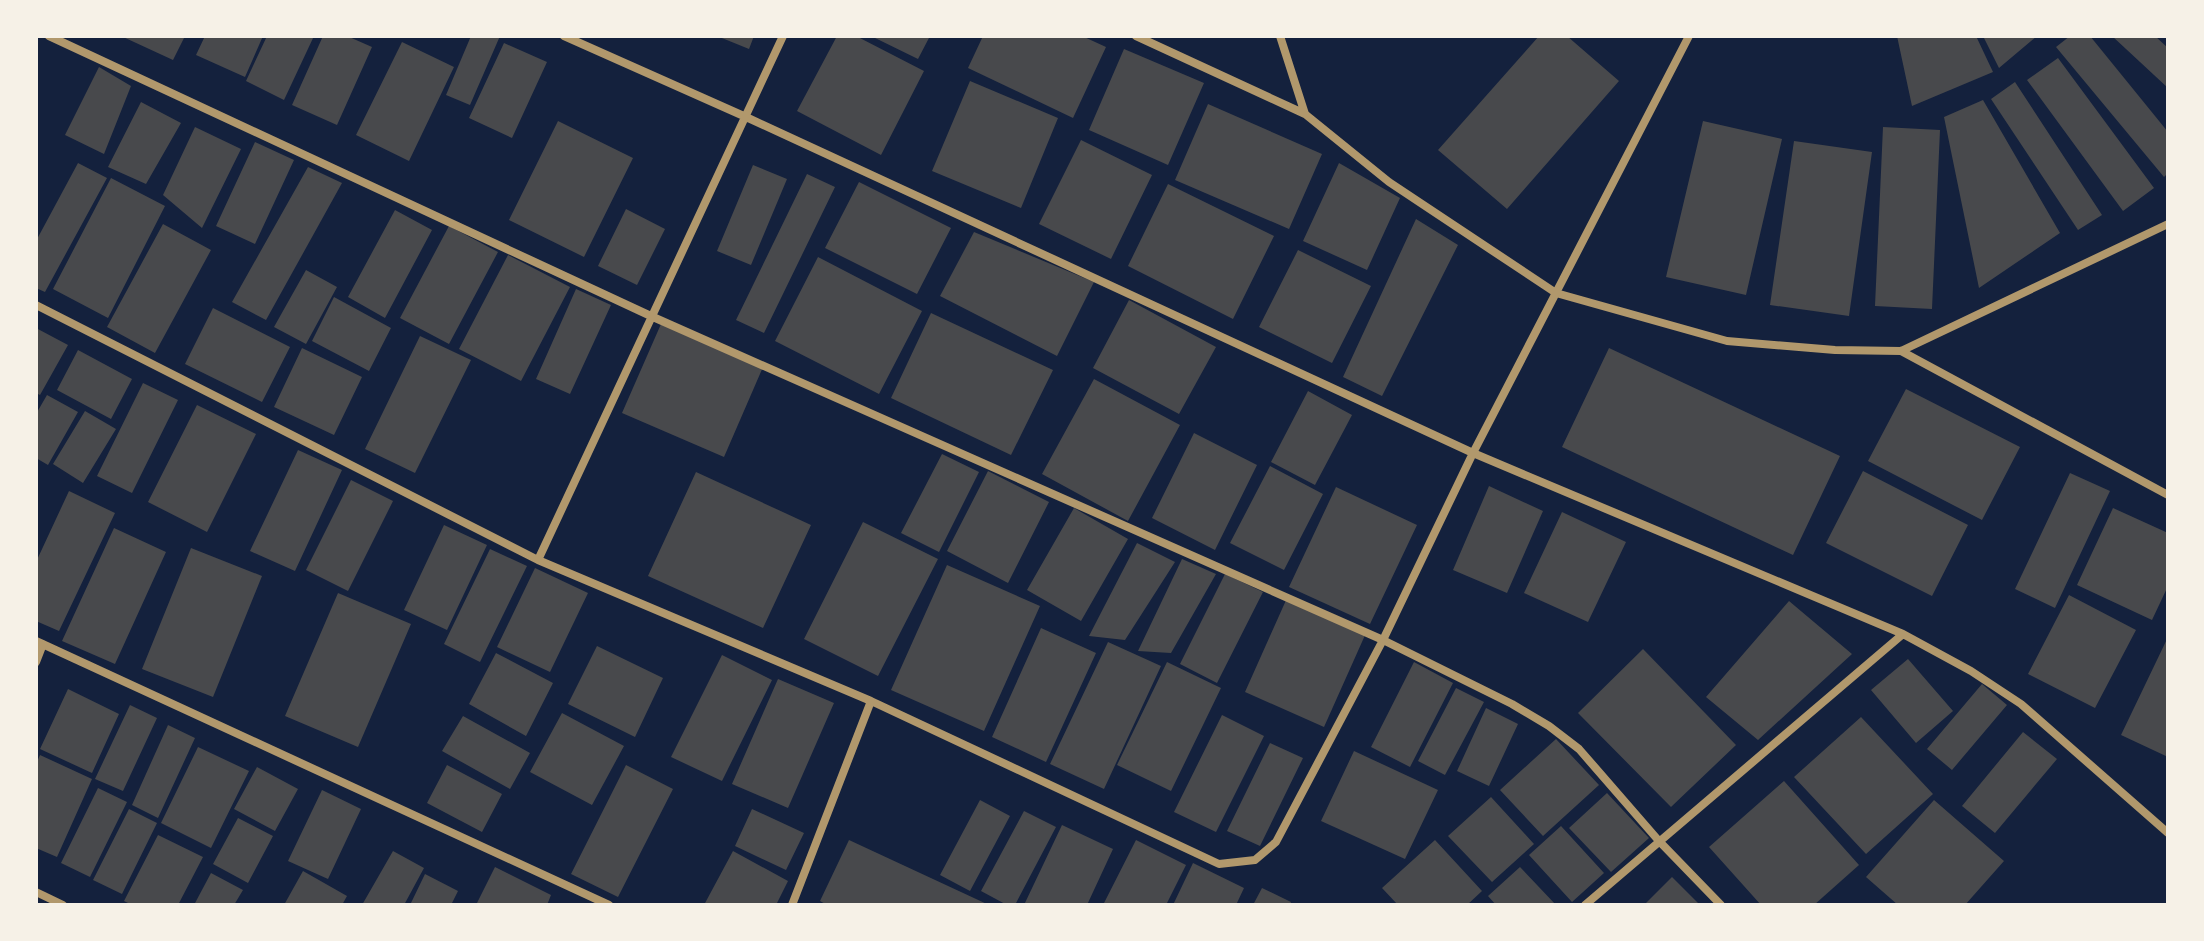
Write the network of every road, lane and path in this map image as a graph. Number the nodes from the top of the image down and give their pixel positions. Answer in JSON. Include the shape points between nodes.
{"nodes":[{"id":1,"x":49,"y":36,"type":"edge"},
{"id":2,"x":564,"y":36,"type":"edge"},
{"id":3,"x":783,"y":36,"type":"edge"},
{"id":4,"x":1136,"y":36,"type":"edge"},
{"id":5,"x":1280,"y":36,"type":"edge"},
{"id":6,"x":1689,"y":36,"type":"edge"},
{"id":7,"x":1305,"y":114,"type":"junction"},
{"id":8,"x":746,"y":117,"type":"junction"},
{"id":9,"x":2168,"y":224,"type":"edge"},
{"id":10,"x":1556,"y":293,"type":"junction"},
{"id":11,"x":36,"y":305,"type":"edge"},
{"id":12,"x":653,"y":317,"type":"junction"},
{"id":13,"x":1901,"y":351,"type":"junction"},
{"id":14,"x":1473,"y":453,"type":"junction"},
{"id":15,"x":2168,"y":495,"type":"edge"},
{"id":16,"x":538,"y":560,"type":"junction"},
{"id":17,"x":1903,"y":634,"type":"junction"},
{"id":18,"x":1383,"y":640,"type":"junction"},
{"id":19,"x":39,"y":643,"type":"edge"},
{"id":20,"x":36,"y":662,"type":"edge"},
{"id":21,"x":871,"y":701,"type":"junction"},
{"id":22,"x":2168,"y":833,"type":"edge"},
{"id":23,"x":1659,"y":841,"type":"junction"},
{"id":24,"x":36,"y":892,"type":"edge"},
{"id":25,"x":63,"y":905,"type":"edge"},
{"id":26,"x":609,"y":905,"type":"edge"},
{"id":27,"x":792,"y":905,"type":"edge"},
{"id":28,"x":1585,"y":905,"type":"edge"},
{"id":29,"x":1721,"y":905,"type":"edge"}],
"edges":[{"from":1,"to":12,"type":"street"},
{"from":2,"to":8,"type":"street"},
{"from":3,"to":8,"type":"street"},
{"from":4,"to":7,"type":"street"},
{"from":5,"to":7,"type":"street"},
{"from":6,"to":10,"type":"street"},
{"from":7,"to":10,"type":"street","via":[[1389,182]]},
{"from":8,"to":12,"type":"street"},
{"from":8,"to":14,"type":"street"},
{"from":9,"to":13,"type":"street"},
{"from":10,"to":13,"type":"street","via":[[1727,341]]},
{"from":10,"to":14,"type":"street"},
{"from":11,"to":16,"type":"street"},
{"from":12,"to":16,"type":"street"},
{"from":12,"to":18,"type":"street"},
{"from":13,"to":15,"type":"street"},
{"from":14,"to":17,"type":"street"},
{"from":14,"to":18,"type":"street"},
{"from":16,"to":21,"type":"street"},
{"from":17,"to":22,"type":"street","via":[[2021,704]]},
{"from":17,"to":23,"type":"street"},
{"from":18,"to":21,"type":"street","via":[[1276,842],[1255,860],[1219,864]]},
{"from":18,"to":23,"type":"street","via":[[1549,726],[1579,749]]},
{"from":19,"to":20,"type":"street"},
{"from":19,"to":26,"type":"street"},
{"from":21,"to":27,"type":"street"},
{"from":23,"to":28,"type":"street"},
{"from":23,"to":29,"type":"street"},
{"from":24,"to":25,"type":"street"}]}
